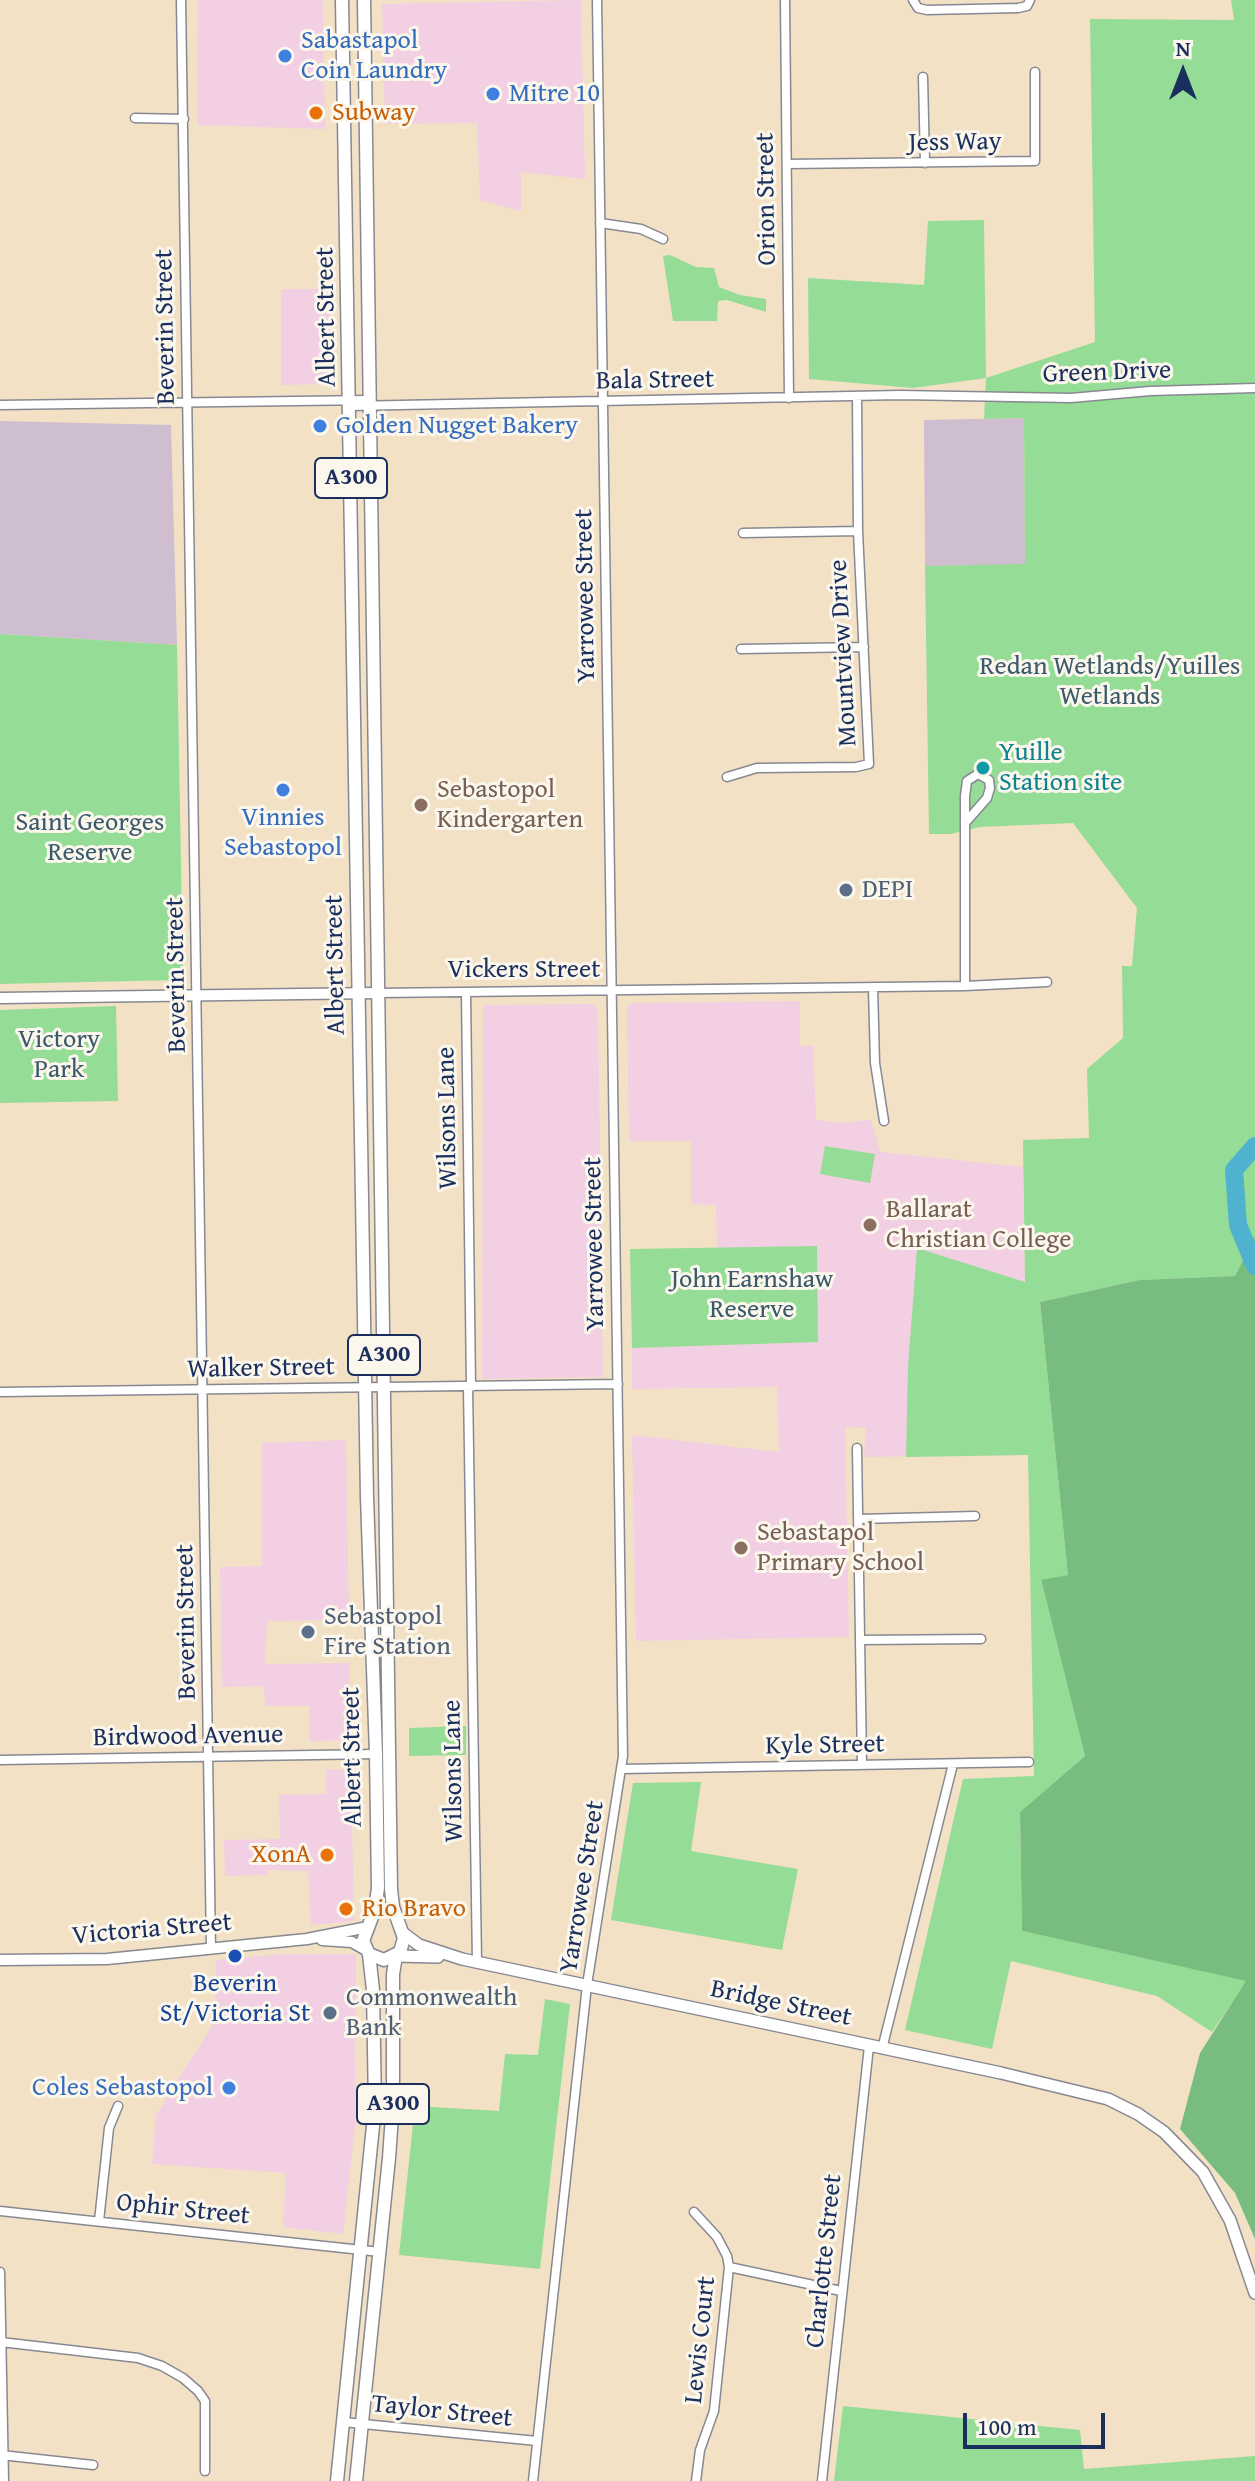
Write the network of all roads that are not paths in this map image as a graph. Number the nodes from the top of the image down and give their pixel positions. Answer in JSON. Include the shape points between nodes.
{"nodes":[{"id":1,"x":181,"y":0,"type":"edge"},
{"id":2,"x":342,"y":0,"type":"edge"},
{"id":3,"x":364,"y":0,"type":"edge"},
{"id":4,"x":597,"y":0,"type":"edge"},
{"id":5,"x":785,"y":0,"type":"edge"},
{"id":6,"x":913,"y":0,"type":"edge"},
{"id":7,"x":1030,"y":0,"type":"edge"},
{"id":8,"x":365,"y":71,"type":"junction"},
{"id":9,"x":344,"y":72,"type":"junction"},
{"id":10,"x":1035,"y":72,"type":"dead end"},
{"id":11,"x":923,"y":77,"type":"dead end"},
{"id":12,"x":135,"y":118,"type":"dead end"},
{"id":13,"x":184,"y":119,"type":"junction"},
{"id":14,"x":925,"y":163,"type":"junction"},
{"id":15,"x":787,"y":164,"type":"junction"},
{"id":16,"x":600,"y":223,"type":"junction"},
{"id":17,"x":663,"y":239,"type":"dead end"},
{"id":18,"x":1255,"y":388,"type":"edge"},
{"id":19,"x":857,"y":396,"type":"junction"},
{"id":20,"x":789,"y":398,"type":"junction"},
{"id":21,"x":960,"y":398,"type":"joint"},
{"id":22,"x":187,"y":401,"type":"junction"},
{"id":23,"x":603,"y":402,"type":"junction"},
{"id":24,"x":350,"y":403,"type":"junction"},
{"id":25,"x":370,"y":403,"type":"junction"},
{"id":26,"x":0,"y":405,"type":"edge"},
{"id":27,"x":858,"y":531,"type":"junction"},
{"id":28,"x":743,"y":533,"type":"dead end"},
{"id":29,"x":864,"y":647,"type":"junction"},
{"id":30,"x":741,"y":649,"type":"dead end"},
{"id":31,"x":727,"y":777,"type":"dead end"},
{"id":32,"x":965,"y":823,"type":"junction"},
{"id":33,"x":1047,"y":982,"type":"dead end"},
{"id":34,"x":965,"y":986,"type":"junction"},
{"id":35,"x":873,"y":987,"type":"junction"},
{"id":36,"x":612,"y":991,"type":"junction"},
{"id":37,"x":466,"y":992,"type":"junction"},
{"id":38,"x":358,"y":993,"type":"junction"},
{"id":39,"x":378,"y":993,"type":"junction"},
{"id":40,"x":197,"y":995,"type":"junction"},
{"id":41,"x":0,"y":998,"type":"edge"},
{"id":42,"x":884,"y":1121,"type":"dead end"},
{"id":43,"x":618,"y":1384,"type":"junction"},
{"id":44,"x":470,"y":1387,"type":"junction"},
{"id":45,"x":365,"y":1388,"type":"junction"},
{"id":46,"x":385,"y":1388,"type":"junction"},
{"id":47,"x":203,"y":1390,"type":"junction"},
{"id":48,"x":0,"y":1392,"type":"edge"},
{"id":49,"x":857,"y":1448,"type":"dead end"},
{"id":50,"x":975,"y":1516,"type":"dead end"},
{"id":51,"x":859,"y":1519,"type":"junction"},
{"id":52,"x":981,"y":1639,"type":"dead end"},
{"id":53,"x":861,"y":1640,"type":"junction"},
{"id":54,"x":376,"y":1754,"type":"junction"},
{"id":55,"x":209,"y":1757,"type":"junction"},
{"id":56,"x":0,"y":1760,"type":"edge"},
{"id":57,"x":1029,"y":1762,"type":"dead end"},
{"id":58,"x":953,"y":1764,"type":"junction"},
{"id":59,"x":862,"y":1765,"type":"junction"},
{"id":60,"x":622,"y":1769,"type":"junction"},
{"id":61,"x":368,"y":1927,"type":"junction"},
{"id":62,"x":400,"y":1929,"type":"junction"},
{"id":63,"x":307,"y":1939,"type":"junction"},
{"id":64,"x":211,"y":1948,"type":"junction"},
{"id":65,"x":367,"y":1952,"type":"junction"},
{"id":66,"x":396,"y":1956,"type":"junction"},
{"id":67,"x":462,"y":1959,"type":"junction"},
{"id":68,"x":0,"y":1960,"type":"edge"},
{"id":69,"x":477,"y":1962,"type":"junction"},
{"id":70,"x":587,"y":1985,"type":"junction"},
{"id":71,"x":869,"y":2046,"type":"junction"},
{"id":72,"x":882,"y":2049,"type":"junction"},
{"id":73,"x":118,"y":2106,"type":"dead end"},
{"id":74,"x":0,"y":2211,"type":"edge"},
{"id":75,"x":694,"y":2212,"type":"dead end"},
{"id":76,"x":99,"y":2221,"type":"junction"},
{"id":77,"x":361,"y":2250,"type":"junction"},
{"id":78,"x":380,"y":2252,"type":"junction"},
{"id":79,"x":729,"y":2267,"type":"junction"},
{"id":80,"x":0,"y":2272,"type":"edge"},
{"id":81,"x":841,"y":2291,"type":"junction"},
{"id":82,"x":1255,"y":2293,"type":"edge"},
{"id":83,"x":1,"y":2342,"type":"edge"},
{"id":84,"x":1,"y":2361,"type":"edge"},
{"id":85,"x":343,"y":2422,"type":"junction"},
{"id":86,"x":362,"y":2424,"type":"junction"},
{"id":87,"x":537,"y":2441,"type":"junction"},
{"id":88,"x":2,"y":2455,"type":"edge"},
{"id":89,"x":93,"y":2465,"type":"dead end"},
{"id":90,"x":205,"y":2471,"type":"dead end"},
{"id":91,"x":4,"y":2481,"type":"edge"},
{"id":92,"x":337,"y":2481,"type":"edge"},
{"id":93,"x":356,"y":2481,"type":"edge"},
{"id":94,"x":533,"y":2481,"type":"edge"},
{"id":95,"x":696,"y":2481,"type":"edge"},
{"id":96,"x":822,"y":2481,"type":"edge"}],
"edges":[{"from":1,"to":13,"type":"street","name":"Beverin Street"},
{"from":2,"to":9,"type":"highway","name":"Albert Street","number":"A300"},
{"from":3,"to":8,"type":"highway","name":"Albert Street","number":"A300"},
{"from":4,"to":16,"type":"street","name":"Yarrowee Street"},
{"from":5,"to":15,"type":"street","name":"Orion Street"},
{"from":6,"to":7,"type":"street","via":[[918,8],[930,10],[1018,8]]},
{"from":8,"to":9,"type":"highway"},
{"from":8,"to":25,"type":"highway","name":"Albert Street","number":"A300"},
{"from":9,"to":24,"type":"highway","name":"Albert Street","number":"A300"},
{"from":10,"to":14,"type":"street","name":"Jess Way","via":[[1035,161]]},
{"from":11,"to":14,"type":"street"},
{"from":12,"to":13,"type":"street"},
{"from":13,"to":22,"type":"street","name":"Beverin Street"},
{"from":14,"to":15,"type":"street","name":"Jess Way"},
{"from":15,"to":20,"type":"street","name":"Orion Street"},
{"from":16,"to":17,"type":"street","via":[[635,227]]},
{"from":16,"to":23,"type":"street","name":"Yarrowee Street"},
{"from":18,"to":21,"type":"street","name":"Green Drive"},
{"from":19,"to":20,"type":"street","name":"Bala Street"},
{"from":19,"to":21,"type":"street","name":"Bala Street"},
{"from":19,"to":27,"type":"street","name":"Mountview Drive"},
{"from":20,"to":23,"type":"street","name":"Bala Street"},
{"from":22,"to":24,"type":"street","name":"Bala Street"},
{"from":22,"to":26,"type":"street","name":"Bala Street"},
{"from":22,"to":40,"type":"street","name":"Beverin Street"},
{"from":23,"to":25,"type":"street","name":"Bala Street"},
{"from":23,"to":36,"type":"street","name":"Yarrowee Street"},
{"from":24,"to":25,"type":"street","name":"Bala Street"},
{"from":24,"to":38,"type":"highway","name":"Albert Street","number":"A300"},
{"from":25,"to":39,"type":"highway","name":"Albert Street","number":"A300"},
{"from":27,"to":28,"type":"street"},
{"from":27,"to":29,"type":"street","name":"Mountview Drive"},
{"from":29,"to":30,"type":"street"},
{"from":29,"to":31,"type":"street","name":"Mountview Drive","via":[[869,764],[760,768]]},
{"from":32,"to":32,"type":"street","via":[[967,781],[978,774],[989,780],[990,788]]},
{"from":32,"to":34,"type":"street"},
{"from":33,"to":34,"type":"street","name":"Vickers Street"},
{"from":34,"to":35,"type":"street","name":"Vickers Street"},
{"from":35,"to":36,"type":"street","name":"Vickers Street"},
{"from":35,"to":42,"type":"street","via":[[875,1063]]},
{"from":36,"to":37,"type":"street","name":"Vickers Street"},
{"from":36,"to":43,"type":"street","name":"Yarrowee Street"},
{"from":37,"to":39,"type":"street","name":"Vickers Street"},
{"from":37,"to":44,"type":"street","name":"Wilsons Lane"},
{"from":38,"to":39,"type":"street","name":"Vickers Street"},
{"from":38,"to":40,"type":"street","name":"Vickers Street"},
{"from":38,"to":45,"type":"highway","name":"Albert Street","number":"A300"},
{"from":39,"to":46,"type":"highway","name":"Albert Street","number":"A300"},
{"from":40,"to":41,"type":"street","name":"Vickers Street"},
{"from":40,"to":47,"type":"street","name":"Beverin Street"},
{"from":43,"to":44,"type":"street","name":"Walker Street"},
{"from":43,"to":60,"type":"street","name":"Yarrowee Street"},
{"from":44,"to":46,"type":"street","name":"Walker Street"},
{"from":44,"to":69,"type":"street","name":"Wilsons Lane"},
{"from":45,"to":46,"type":"street","name":"Walker Street"},
{"from":45,"to":47,"type":"street","name":"Walker Street"},
{"from":45,"to":54,"type":"highway","name":"Albert Street","number":"A300"},
{"from":46,"to":62,"type":"highway","name":"Albert Street","number":"A300","via":[[391,1889]]},
{"from":47,"to":48,"type":"street","name":"Walker Street"},
{"from":47,"to":55,"type":"street","name":"Beverin Street"},
{"from":49,"to":51,"type":"street"},
{"from":50,"to":51,"type":"street"},
{"from":51,"to":53,"type":"street"},
{"from":52,"to":53,"type":"street"},
{"from":53,"to":59,"type":"street"},
{"from":54,"to":55,"type":"street","name":"Birdwood Avenue"},
{"from":54,"to":61,"type":"highway","name":"Albert Street","number":"A300","via":[[378,1896]]},
{"from":55,"to":56,"type":"street","name":"Birdwood Avenue"},
{"from":55,"to":64,"type":"street","name":"Beverin Street"},
{"from":57,"to":58,"type":"street","name":"Kyle Street"},
{"from":58,"to":59,"type":"street","name":"Kyle Street"},
{"from":58,"to":72,"type":"street"},
{"from":59,"to":60,"type":"street","name":"Kyle Street"},
{"from":60,"to":70,"type":"street","name":"Yarrowee Street"},
{"from":61,"to":62,"type":"highway","via":[[382,1919]]},
{"from":61,"to":63,"type":"street","name":"Victoria Street"},
{"from":61,"to":65,"type":"highway","via":[[363,1936]]},
{"from":62,"to":66,"type":"highway","via":[[404,1943]]},
{"from":62,"to":67,"type":"main road","via":[[419,1945]]},
{"from":63,"to":64,"type":"street","name":"Victoria Street"},
{"from":63,"to":65,"type":"street","name":"Victoria Street","via":[[352,1942]]},
{"from":64,"to":68,"type":"street","name":"Victoria Street","via":[[107,1959]]},
{"from":65,"to":66,"type":"highway","via":[[384,1960]]},
{"from":65,"to":77,"type":"highway","number":"A300","via":[[373,1990],[375,2106]]},
{"from":66,"to":67,"type":"main road"},
{"from":66,"to":78,"type":"highway","number":"A300","via":[[393,2102]]},
{"from":67,"to":69,"type":"main road","name":"Bridge Street"},
{"from":69,"to":70,"type":"main road","name":"Bridge Street"},
{"from":70,"to":71,"type":"main road","name":"Bridge Street"},
{"from":70,"to":87,"type":"street","name":"Yarrowee Street"},
{"from":71,"to":72,"type":"main road","name":"Bridge Street"},
{"from":71,"to":81,"type":"street","name":"Charlotte Street"},
{"from":72,"to":82,"type":"main road","name":"Bridge Street","via":[[1090,2093],[1153,2123],[1191,2157],[1213,2186]]},
{"from":73,"to":76,"type":"street","via":[[109,2128]]},
{"from":74,"to":76,"type":"street","name":"Ophir Street"},
{"from":75,"to":79,"type":"street","name":"Lewis Court","via":[[721,2243]]},
{"from":76,"to":77,"type":"street","name":"Ophir Street"},
{"from":77,"to":78,"type":"street","name":"Ophir Street"},
{"from":77,"to":85,"type":"highway","number":"A300"},
{"from":78,"to":86,"type":"highway","number":"A300"},
{"from":79,"to":81,"type":"street"},
{"from":79,"to":95,"type":"street","name":"Lewis Court","via":[[714,2411]]},
{"from":80,"to":83,"type":"street"},
{"from":81,"to":96,"type":"street","name":"Charlotte Street"},
{"from":83,"to":84,"type":"street"},
{"from":83,"to":90,"type":"street","via":[[130,2356],[183,2378],[205,2401]]},
{"from":84,"to":88,"type":"street"},
{"from":85,"to":86,"type":"street","name":"Taylor Street"},
{"from":85,"to":92,"type":"highway","number":"A300"},
{"from":86,"to":87,"type":"street","name":"Taylor Street"},
{"from":86,"to":93,"type":"highway","number":"A300"},
{"from":87,"to":94,"type":"street","name":"Yarrowee Street"},
{"from":88,"to":89,"type":"street"},
{"from":88,"to":91,"type":"street"}]}
